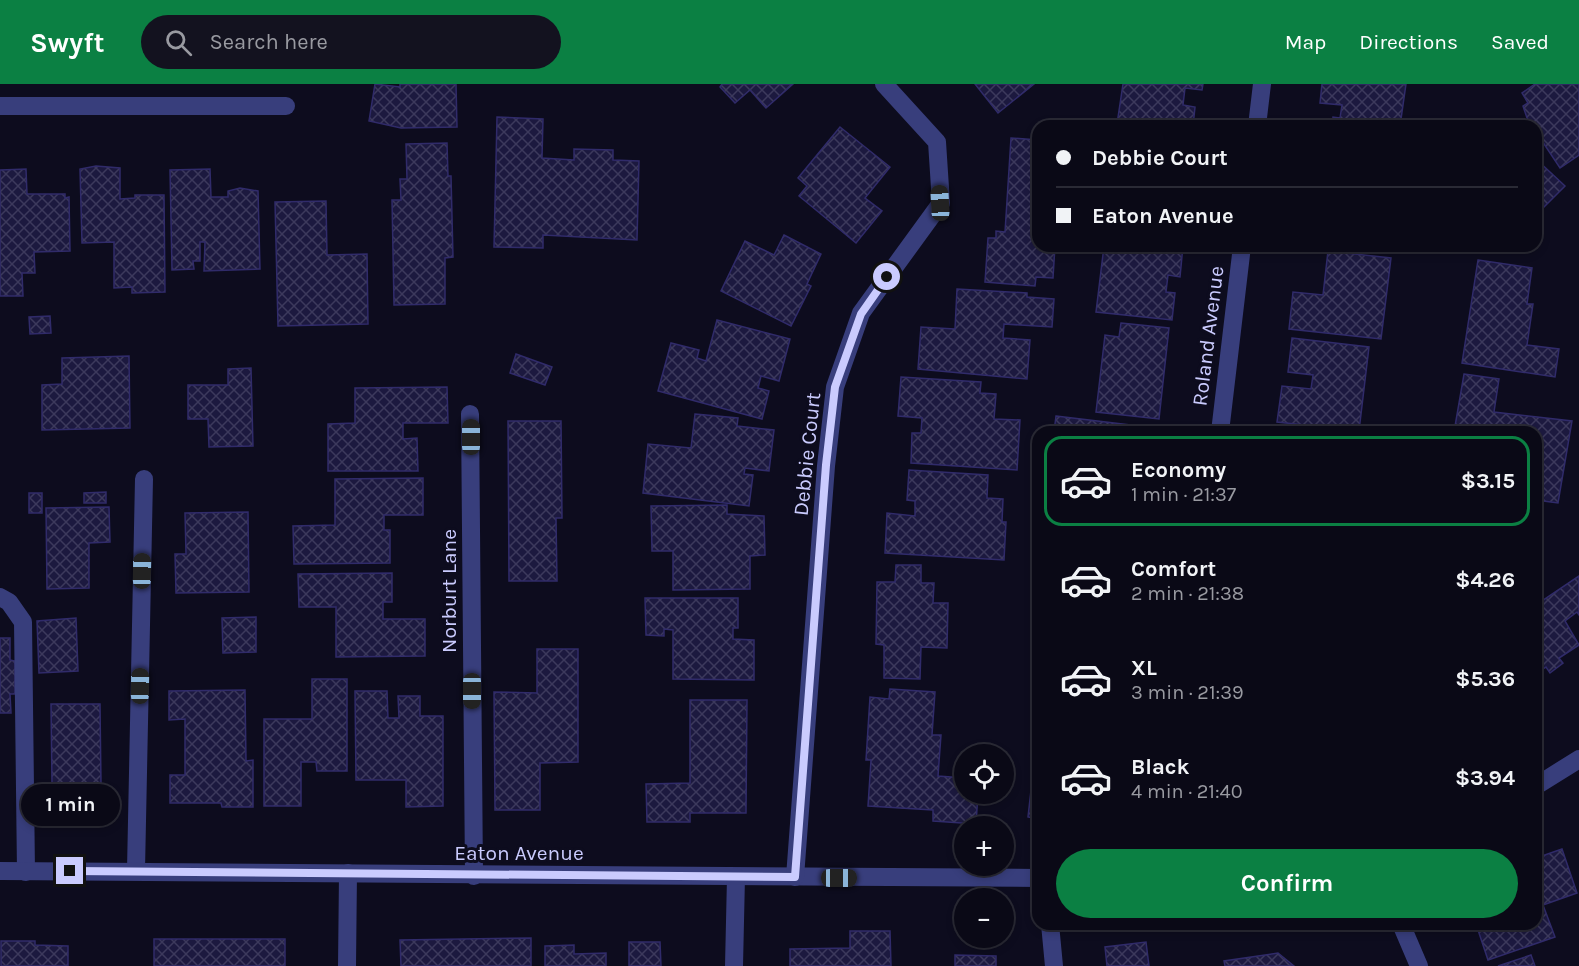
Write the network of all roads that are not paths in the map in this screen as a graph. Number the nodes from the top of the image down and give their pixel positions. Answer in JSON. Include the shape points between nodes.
{"nodes":[{"id":1,"x":884,"y":84,"type":"edge"},
{"id":2,"x":1262,"y":84,"type":"edge"},
{"id":3,"x":0,"y":106,"type":"edge"},
{"id":4,"x":286,"y":106,"type":"dead end"},
{"id":5,"x":1258,"y":120,"type":"edge"},
{"id":6,"x":1241,"y":252,"type":"edge"},
{"id":7,"x":470,"y":414,"type":"dead end"},
{"id":8,"x":1221,"y":426,"type":"edge"},
{"id":9,"x":144,"y":479,"type":"dead end"},
{"id":10,"x":0,"y":597,"type":"edge"},
{"id":11,"x":1579,"y":759,"type":"edge"},
{"id":12,"x":1542,"y":782,"type":"edge"},
{"id":13,"x":136,"y":870,"type":"junction"},
{"id":14,"x":0,"y":872,"type":"edge"},
{"id":15,"x":26,"y":872,"type":"junction"},
{"id":16,"x":348,"y":873,"type":"junction"},
{"id":17,"x":474,"y":876,"type":"junction"},
{"id":18,"x":736,"y":877,"type":"junction"},
{"id":19,"x":795,"y":877,"type":"junction"},
{"id":20,"x":1032,"y":878,"type":"edge"},
{"id":21,"x":1051,"y":930,"type":"edge"},
{"id":22,"x":1404,"y":930,"type":"edge"},
{"id":23,"x":347,"y":966,"type":"edge"},
{"id":24,"x":734,"y":966,"type":"edge"},
{"id":25,"x":1054,"y":966,"type":"edge"},
{"id":26,"x":1419,"y":966,"type":"edge"}],
"edges":[{"from":1,"to":19,"type":"street","name":"Debbie Court","via":[[937,142],[940,203],[861,314],[835,387]]},
{"from":2,"to":5,"type":"street"},
{"from":3,"to":4,"type":"street"},
{"from":6,"to":8,"type":"street","name":"Roland Avenue"},
{"from":7,"to":17,"type":"street","name":"Norburt Lane"},
{"from":9,"to":13,"type":"street"},
{"from":10,"to":15,"type":"street","via":[[9,602],[23,622]]},
{"from":11,"to":12,"type":"street"},
{"from":13,"to":15,"type":"street","name":"Eaton Avenue"},
{"from":13,"to":16,"type":"street","name":"Eaton Avenue"},
{"from":14,"to":15,"type":"street","name":"Eaton Avenue"},
{"from":16,"to":17,"type":"street","name":"Eaton Avenue"},
{"from":16,"to":23,"type":"street"},
{"from":17,"to":18,"type":"street","name":"Eaton Avenue"},
{"from":18,"to":19,"type":"street","name":"Eaton Avenue"},
{"from":18,"to":24,"type":"street"},
{"from":19,"to":20,"type":"street","name":"Eaton Avenue"},
{"from":21,"to":25,"type":"street"},
{"from":22,"to":26,"type":"street"}]}
